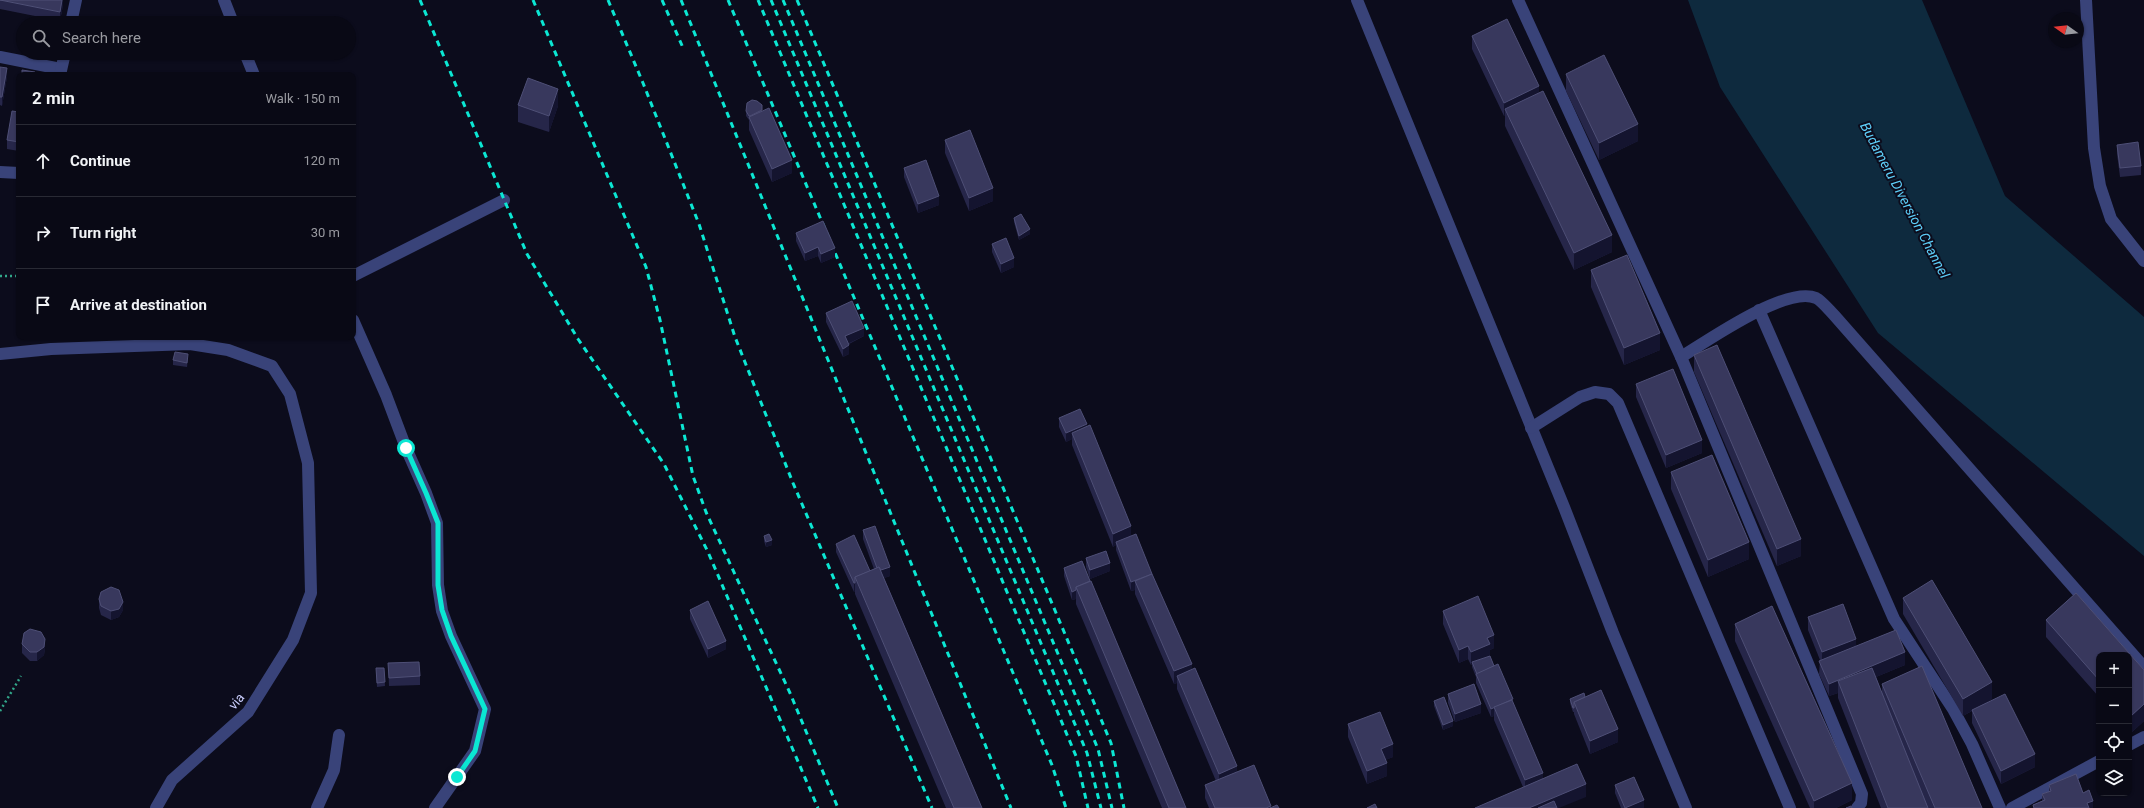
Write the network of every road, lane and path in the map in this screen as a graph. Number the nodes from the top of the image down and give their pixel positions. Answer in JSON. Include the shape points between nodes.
{"nodes":[{"id":1,"x":76,"y":0,"type":"edge"},
{"id":2,"x":224,"y":0,"type":"edge"},
{"id":3,"x":1357,"y":0,"type":"edge"},
{"id":4,"x":1518,"y":0,"type":"edge"},
{"id":5,"x":2086,"y":0,"type":"edge"},
{"id":6,"x":73,"y":16,"type":"edge"},
{"id":7,"x":230,"y":16,"type":"edge"},
{"id":8,"x":0,"y":57,"type":"edge"},
{"id":9,"x":64,"y":60,"type":"edge"},
{"id":10,"x":248,"y":60,"type":"edge"},
{"id":11,"x":61,"y":72,"type":"edge"},
{"id":12,"x":253,"y":72,"type":"edge"},
{"id":13,"x":0,"y":172,"type":"edge"},
{"id":14,"x":16,"y":173,"type":"edge"},
{"id":15,"x":504,"y":200,"type":"dead end"},
{"id":16,"x":2144,"y":261,"type":"edge"},
{"id":17,"x":356,"y":274,"type":"edge"},
{"id":18,"x":0,"y":276,"type":"edge"},
{"id":19,"x":16,"y":276,"type":"edge"},
{"id":20,"x":1759,"y":310,"type":"junction"},
{"id":21,"x":356,"y":327,"type":"edge"},
{"id":22,"x":0,"y":354,"type":"edge"},
{"id":23,"x":1681,"y":357,"type":"junction"},
{"id":24,"x":1531,"y":428,"type":"junction"},
{"id":25,"x":2144,"y":667,"type":"edge"},
{"id":26,"x":21,"y":676,"type":"dead end"},
{"id":27,"x":0,"y":711,"type":"edge"},
{"id":28,"x":339,"y":735,"type":"dead end"},
{"id":29,"x":2144,"y":737,"type":"edge"},
{"id":30,"x":2132,"y":743,"type":"edge"},
{"id":31,"x":2096,"y":763,"type":"edge"},
{"id":32,"x":156,"y":808,"type":"edge"},
{"id":33,"x":317,"y":808,"type":"edge"},
{"id":34,"x":435,"y":808,"type":"edge"},
{"id":35,"x":1686,"y":808,"type":"edge"},
{"id":36,"x":1790,"y":808,"type":"edge"},
{"id":37,"x":1857,"y":808,"type":"edge"},
{"id":38,"x":2000,"y":808,"type":"edge"},
{"id":39,"x":2012,"y":808,"type":"edge"}],
"edges":[{"from":1,"to":6,"type":"street"},
{"from":2,"to":7,"type":"street"},
{"from":3,"to":24,"type":"street"},
{"from":4,"to":23,"type":"street"},
{"from":5,"to":16,"type":"street","via":[[2094,148],[2100,186],[2111,219]]},
{"from":8,"to":11,"type":"street"},
{"from":9,"to":11,"type":"street"},
{"from":10,"to":12,"type":"street"},
{"from":13,"to":14,"type":"street"},
{"from":15,"to":17,"type":"street"},
{"from":18,"to":19,"type":"path"},
{"from":20,"to":23,"type":"street"},
{"from":20,"to":25,"type":"street","via":[[1790,297],[1815,298],[1834,315]]},
{"from":20,"to":38,"type":"street","via":[[1894,619],[1953,709],[1972,744]]},
{"from":21,"to":34,"type":"street","via":[[438,523],[438,585],[442,610],[451,636],[485,709],[475,751]]},
{"from":22,"to":32,"type":"street","name":"via","via":[[51,349],[190,344],[228,350],[272,366],[290,394],[308,463],[311,593],[293,640],[248,712],[172,780]]},
{"from":23,"to":37,"type":"street","via":[[1862,794],[1861,803]]},
{"from":24,"to":35,"type":"street"},
{"from":24,"to":36,"type":"street","via":[[1580,397],[1595,392],[1609,394],[1618,403]]},
{"from":26,"to":27,"type":"path"},
{"from":28,"to":33,"type":"street","via":[[334,770]]},
{"from":29,"to":30,"type":"street"},
{"from":31,"to":39,"type":"street"}]}
